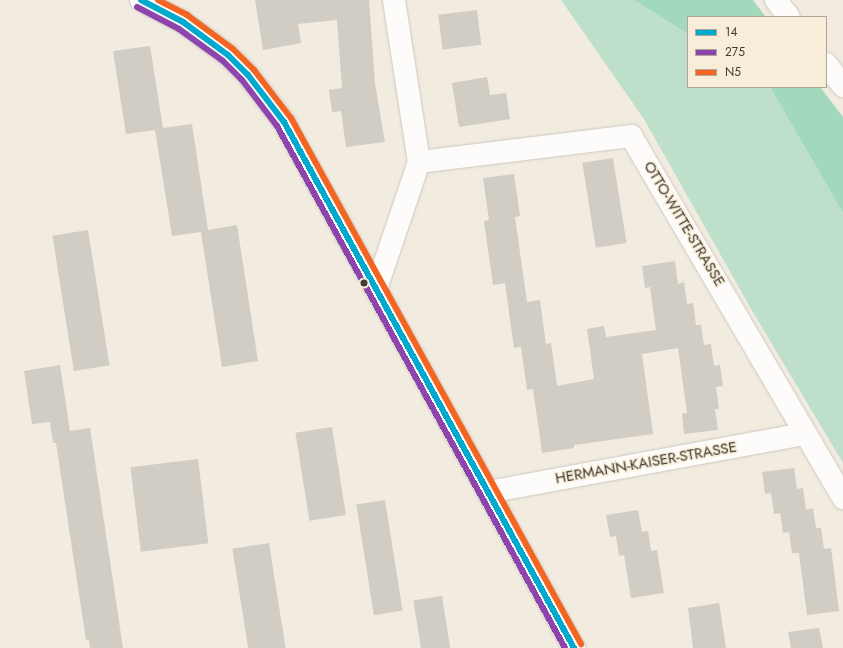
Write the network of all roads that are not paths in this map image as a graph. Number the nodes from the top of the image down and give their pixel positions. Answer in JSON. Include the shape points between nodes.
{"nodes":[{"id":1,"x":141,"y":0,"type":"edge"},
{"id":2,"x":394,"y":0,"type":"edge"},
{"id":3,"x":776,"y":0,"type":"edge"},
{"id":4,"x":788,"y":16,"type":"edge"},
{"id":5,"x":827,"y":65,"type":"edge"},
{"id":6,"x":843,"y":86,"type":"edge"},
{"id":7,"x":419,"y":162,"type":"junction"},
{"id":8,"x":376,"y":289,"type":"junction"},
{"id":9,"x":805,"y":434,"type":"junction"},
{"id":10,"x":488,"y":492,"type":"junction"},
{"id":11,"x":843,"y":498,"type":"edge"},
{"id":12,"x":574,"y":648,"type":"edge"}],
"edges":[{"from":1,"to":8,"type":"street","via":[[183,22],[206,38],[248,75],[267,98],[284,122]]},
{"from":2,"to":7,"type":"street"},
{"from":3,"to":4,"type":"street"},
{"from":5,"to":6,"type":"street"},
{"from":7,"to":8,"type":"street"},
{"from":7,"to":9,"type":"street","name":"OTTO-WITTE-STRASSE","via":[[632,136]]},
{"from":8,"to":10,"type":"street"},
{"from":9,"to":10,"type":"street","name":"HERMANN-KAISER-STRASSE"},
{"from":9,"to":11,"type":"street","name":"OTTO-WITTE-STRASSE"},
{"from":10,"to":12,"type":"street"}]}
